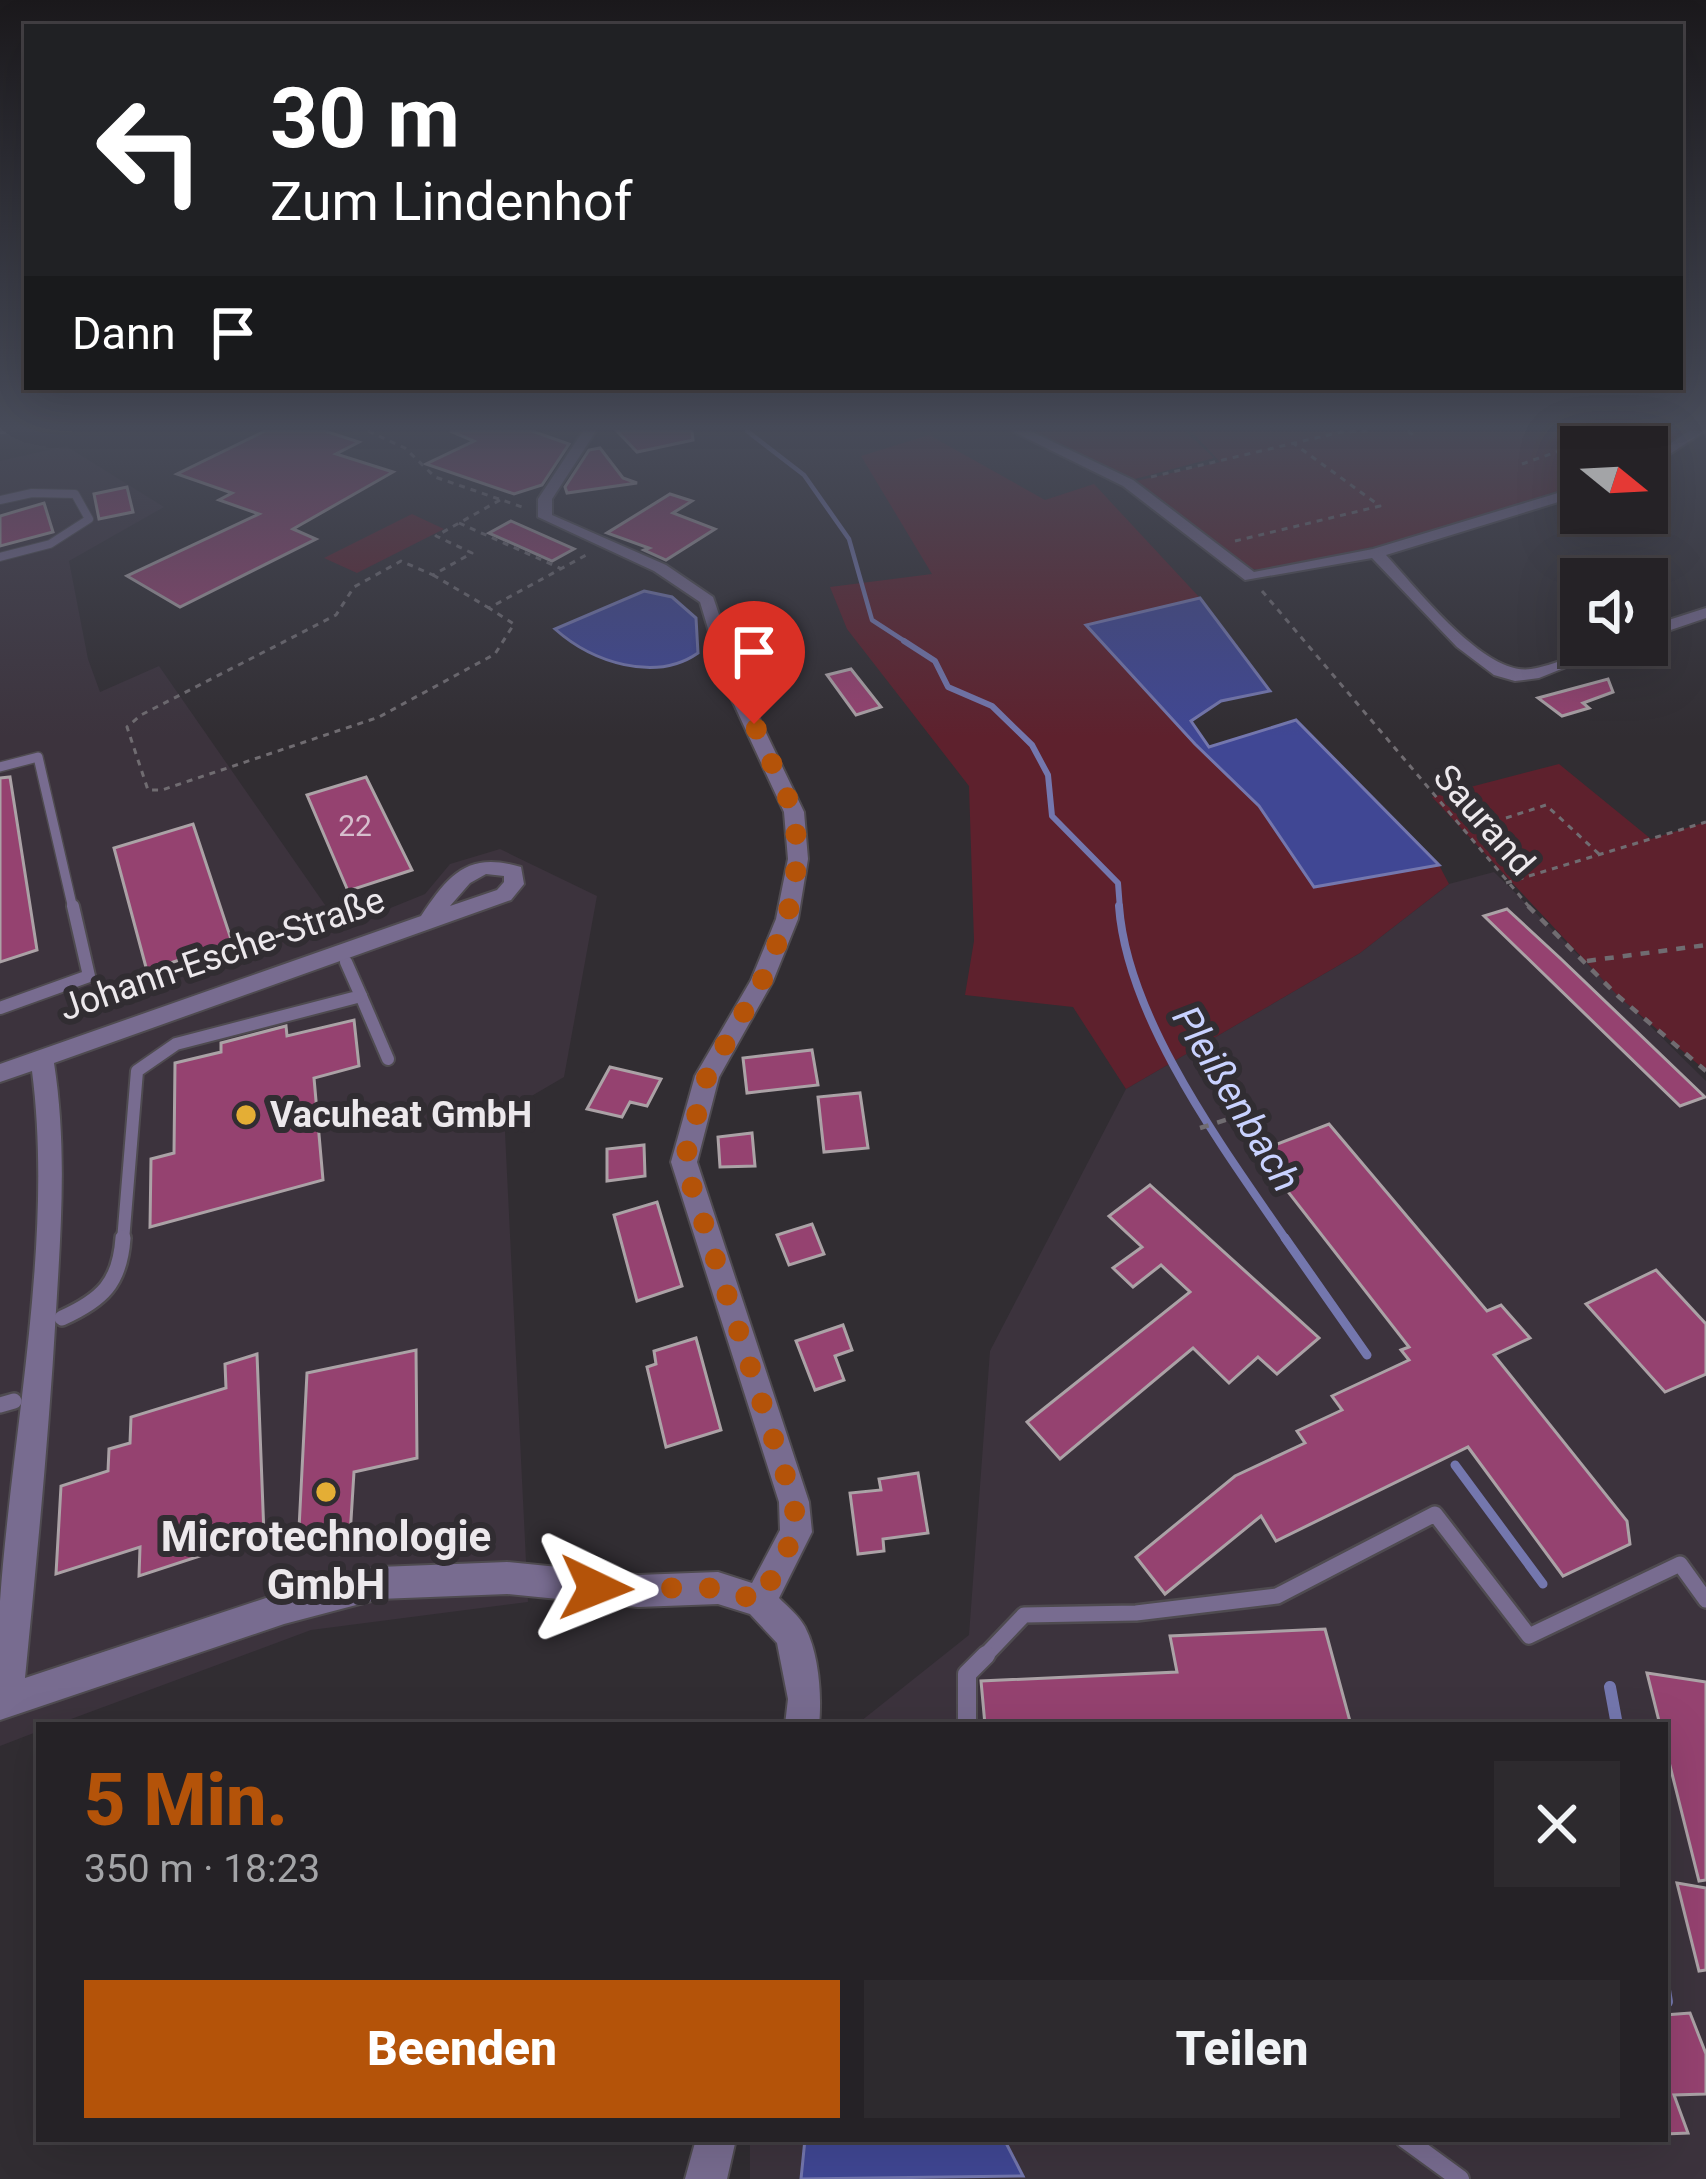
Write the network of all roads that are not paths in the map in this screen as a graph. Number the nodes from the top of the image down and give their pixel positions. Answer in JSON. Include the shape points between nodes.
{"nodes":[{"id":1,"x":68,"y":533,"type":"edge"},
{"id":2,"x":574,"y":533,"type":"edge"},
{"id":3,"x":1193,"y":533,"type":"edge"},
{"id":4,"x":1442,"y":533,"type":"edge"},
{"id":5,"x":1376,"y":553,"type":"junction"},
{"id":6,"x":0,"y":556,"type":"edge"},
{"id":7,"x":1706,"y":613,"type":"edge"},
{"id":8,"x":1668,"y":626,"type":"edge"},
{"id":9,"x":1560,"y":663,"type":"edge"},
{"id":10,"x":0,"y":767,"type":"edge"},
{"id":11,"x":428,"y":923,"type":"dead end"},
{"id":12,"x":344,"y":958,"type":"junction"},
{"id":13,"x":361,"y":996,"type":"junction"},
{"id":14,"x":0,"y":1008,"type":"edge"},
{"id":15,"x":42,"y":1059,"type":"junction"},
{"id":16,"x":388,"y":1059,"type":"dead end"},
{"id":17,"x":0,"y":1073,"type":"edge"},
{"id":18,"x":52,"y":1321,"type":"junction"},
{"id":19,"x":17,"y":1399,"type":"edge"},
{"id":20,"x":1706,"y":1600,"type":"edge"},
{"id":21,"x":760,"y":1601,"type":"junction"},
{"id":22,"x":3,"y":1701,"type":"edge"},
{"id":23,"x":802,"y":1722,"type":"edge"},
{"id":24,"x":967,"y":1722,"type":"edge"},
{"id":25,"x":715,"y":2142,"type":"edge"},
{"id":26,"x":1410,"y":2142,"type":"edge"},
{"id":27,"x":706,"y":2179,"type":"edge"},
{"id":28,"x":1460,"y":2179,"type":"edge"}],
"edges":[{"from":1,"to":6,"type":"lane"},
{"from":2,"to":21,"type":"street","via":[[673,574],[707,600],[734,685],[794,812],[798,859],[787,919],[707,1076],[684,1162],[794,1502],[796,1532]]},
{"from":3,"to":5,"type":"street","via":[[1251,577]]},
{"from":4,"to":5,"type":"street"},
{"from":5,"to":9,"type":"street","via":[[1503,674]]},
{"from":7,"to":8,"type":"street"},
{"from":10,"to":14,"type":"lane","via":[[38,757],[88,976]]},
{"from":11,"to":12,"type":"street","name":"Johann-Esche-Straße"},
{"from":12,"to":13,"type":"lane"},
{"from":12,"to":15,"type":"street","name":"Johann-Esche-Straße"},
{"from":13,"to":16,"type":"lane"},
{"from":13,"to":18,"type":"lane","via":[[176,1044],[137,1071],[121,1267],[95,1303]]},
{"from":15,"to":17,"type":"street","name":"Johann-Esche-Straße"},
{"from":15,"to":18,"type":"street","name":"Johann-Esche-Straße","via":[[52,1121]]},
{"from":18,"to":19,"type":"street","name":"Johann-Esche-Straße"},
{"from":19,"to":22,"type":"street","name":"Johann-Esche-Straße"},
{"from":20,"to":24,"type":"lane","via":[[1680,1564],[1529,1636],[1435,1514],[1277,1596],[1024,1616],[967,1674]]},
{"from":21,"to":22,"type":"street","name":"Johann-Esche-Straße","via":[[718,1588],[638,1591],[507,1578],[379,1583]]},
{"from":21,"to":23,"type":"street","via":[[792,1635]]},
{"from":25,"to":27,"type":"street"},
{"from":26,"to":28,"type":"lane"}]}
